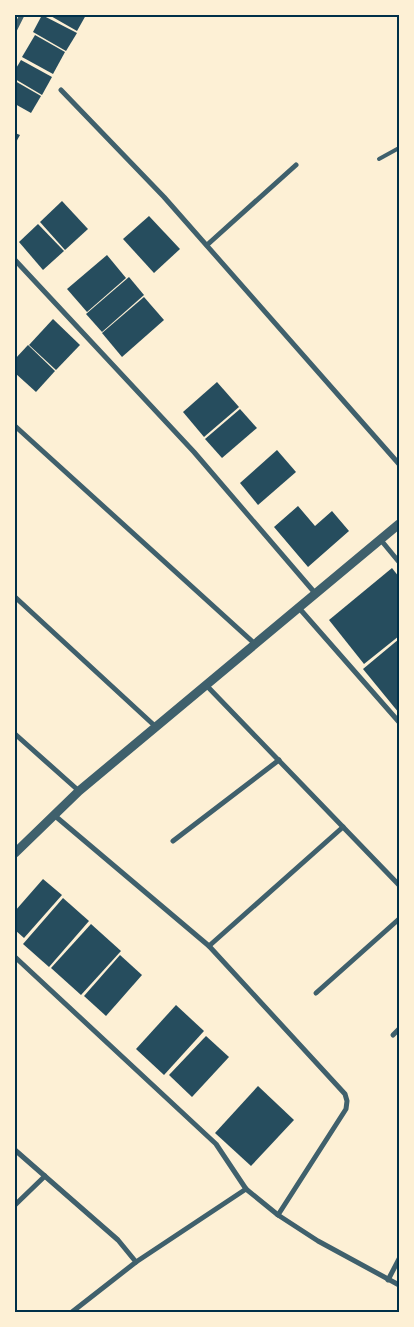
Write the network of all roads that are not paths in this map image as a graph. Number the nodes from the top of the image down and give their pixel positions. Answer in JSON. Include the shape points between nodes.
{"nodes":[{"id":1,"x":22,"y":15,"type":"edge"},
{"id":2,"x":15,"y":29,"type":"edge"},
{"id":3,"x":61,"y":90,"type":"dead end"},
{"id":4,"x":399,"y":148,"type":"edge"},
{"id":5,"x":379,"y":159,"type":"dead end"},
{"id":6,"x":296,"y":165,"type":"dead end"},
{"id":7,"x":207,"y":245,"type":"junction"},
{"id":8,"x":15,"y":260,"type":"edge"},
{"id":9,"x":15,"y":426,"type":"edge"},
{"id":10,"x":399,"y":464,"type":"edge"},
{"id":11,"x":399,"y":524,"type":"edge"},
{"id":12,"x":380,"y":539,"type":"junction"},
{"id":13,"x":399,"y":562,"type":"edge"},
{"id":14,"x":315,"y":593,"type":"junction"},
{"id":15,"x":15,"y":597,"type":"edge"},
{"id":16,"x":299,"y":608,"type":"junction"},
{"id":17,"x":255,"y":644,"type":"junction"},
{"id":18,"x":206,"y":685,"type":"junction"},
{"id":19,"x":399,"y":722,"type":"edge"},
{"id":20,"x":156,"y":727,"type":"junction"},
{"id":21,"x":15,"y":734,"type":"edge"},
{"id":22,"x":279,"y":760,"type":"junction"},
{"id":23,"x":79,"y":792,"type":"junction"},
{"id":24,"x":54,"y":814,"type":"junction"},
{"id":25,"x":343,"y":827,"type":"junction"},
{"id":26,"x":173,"y":841,"type":"dead end"},
{"id":27,"x":15,"y":853,"type":"edge"},
{"id":28,"x":399,"y":885,"type":"edge"},
{"id":29,"x":399,"y":919,"type":"edge"},
{"id":30,"x":209,"y":946,"type":"junction"},
{"id":31,"x":15,"y":957,"type":"edge"},
{"id":32,"x":316,"y":993,"type":"dead end"},
{"id":33,"x":399,"y":1029,"type":"edge"},
{"id":34,"x":393,"y":1035,"type":"dead end"},
{"id":35,"x":15,"y":1150,"type":"edge"},
{"id":36,"x":45,"y":1176,"type":"junction"},
{"id":37,"x":246,"y":1189,"type":"junction"},
{"id":38,"x":15,"y":1205,"type":"edge"},
{"id":39,"x":278,"y":1215,"type":"junction"},
{"id":40,"x":399,"y":1259,"type":"edge"},
{"id":41,"x":136,"y":1262,"type":"junction"},
{"id":42,"x":388,"y":1280,"type":"junction"},
{"id":43,"x":399,"y":1285,"type":"edge"},
{"id":44,"x":72,"y":1312,"type":"edge"}],
"edges":[{"from":1,"to":2,"type":"street"},
{"from":3,"to":7,"type":"street"},
{"from":4,"to":5,"type":"lane"},
{"from":6,"to":7,"type":"street"},
{"from":7,"to":10,"type":"street"},
{"from":8,"to":14,"type":"street","via":[[194,452]]},
{"from":9,"to":17,"type":"street"},
{"from":11,"to":12,"type":"street"},
{"from":12,"to":13,"type":"street"},
{"from":12,"to":14,"type":"street"},
{"from":14,"to":16,"type":"street"},
{"from":15,"to":20,"type":"street"},
{"from":16,"to":17,"type":"street"},
{"from":16,"to":19,"type":"street"},
{"from":17,"to":18,"type":"street"},
{"from":18,"to":20,"type":"street"},
{"from":18,"to":22,"type":"street"},
{"from":20,"to":23,"type":"street"},
{"from":21,"to":23,"type":"street"},
{"from":22,"to":25,"type":"street"},
{"from":22,"to":26,"type":"street"},
{"from":23,"to":24,"type":"street"},
{"from":24,"to":27,"type":"street"},
{"from":24,"to":30,"type":"street"},
{"from":25,"to":28,"type":"street"},
{"from":25,"to":30,"type":"street"},
{"from":29,"to":32,"type":"street"},
{"from":30,"to":39,"type":"street","via":[[341,1088],[347,1101],[341,1117]]},
{"from":31,"to":37,"type":"street","via":[[216,1144]]},
{"from":33,"to":34,"type":"street"},
{"from":35,"to":36,"type":"street"},
{"from":36,"to":38,"type":"street"},
{"from":36,"to":41,"type":"street","via":[[118,1240]]},
{"from":37,"to":39,"type":"street"},
{"from":37,"to":41,"type":"street"},
{"from":39,"to":42,"type":"street"},
{"from":40,"to":42,"type":"street"},
{"from":41,"to":44,"type":"street"},
{"from":42,"to":43,"type":"street"}]}
